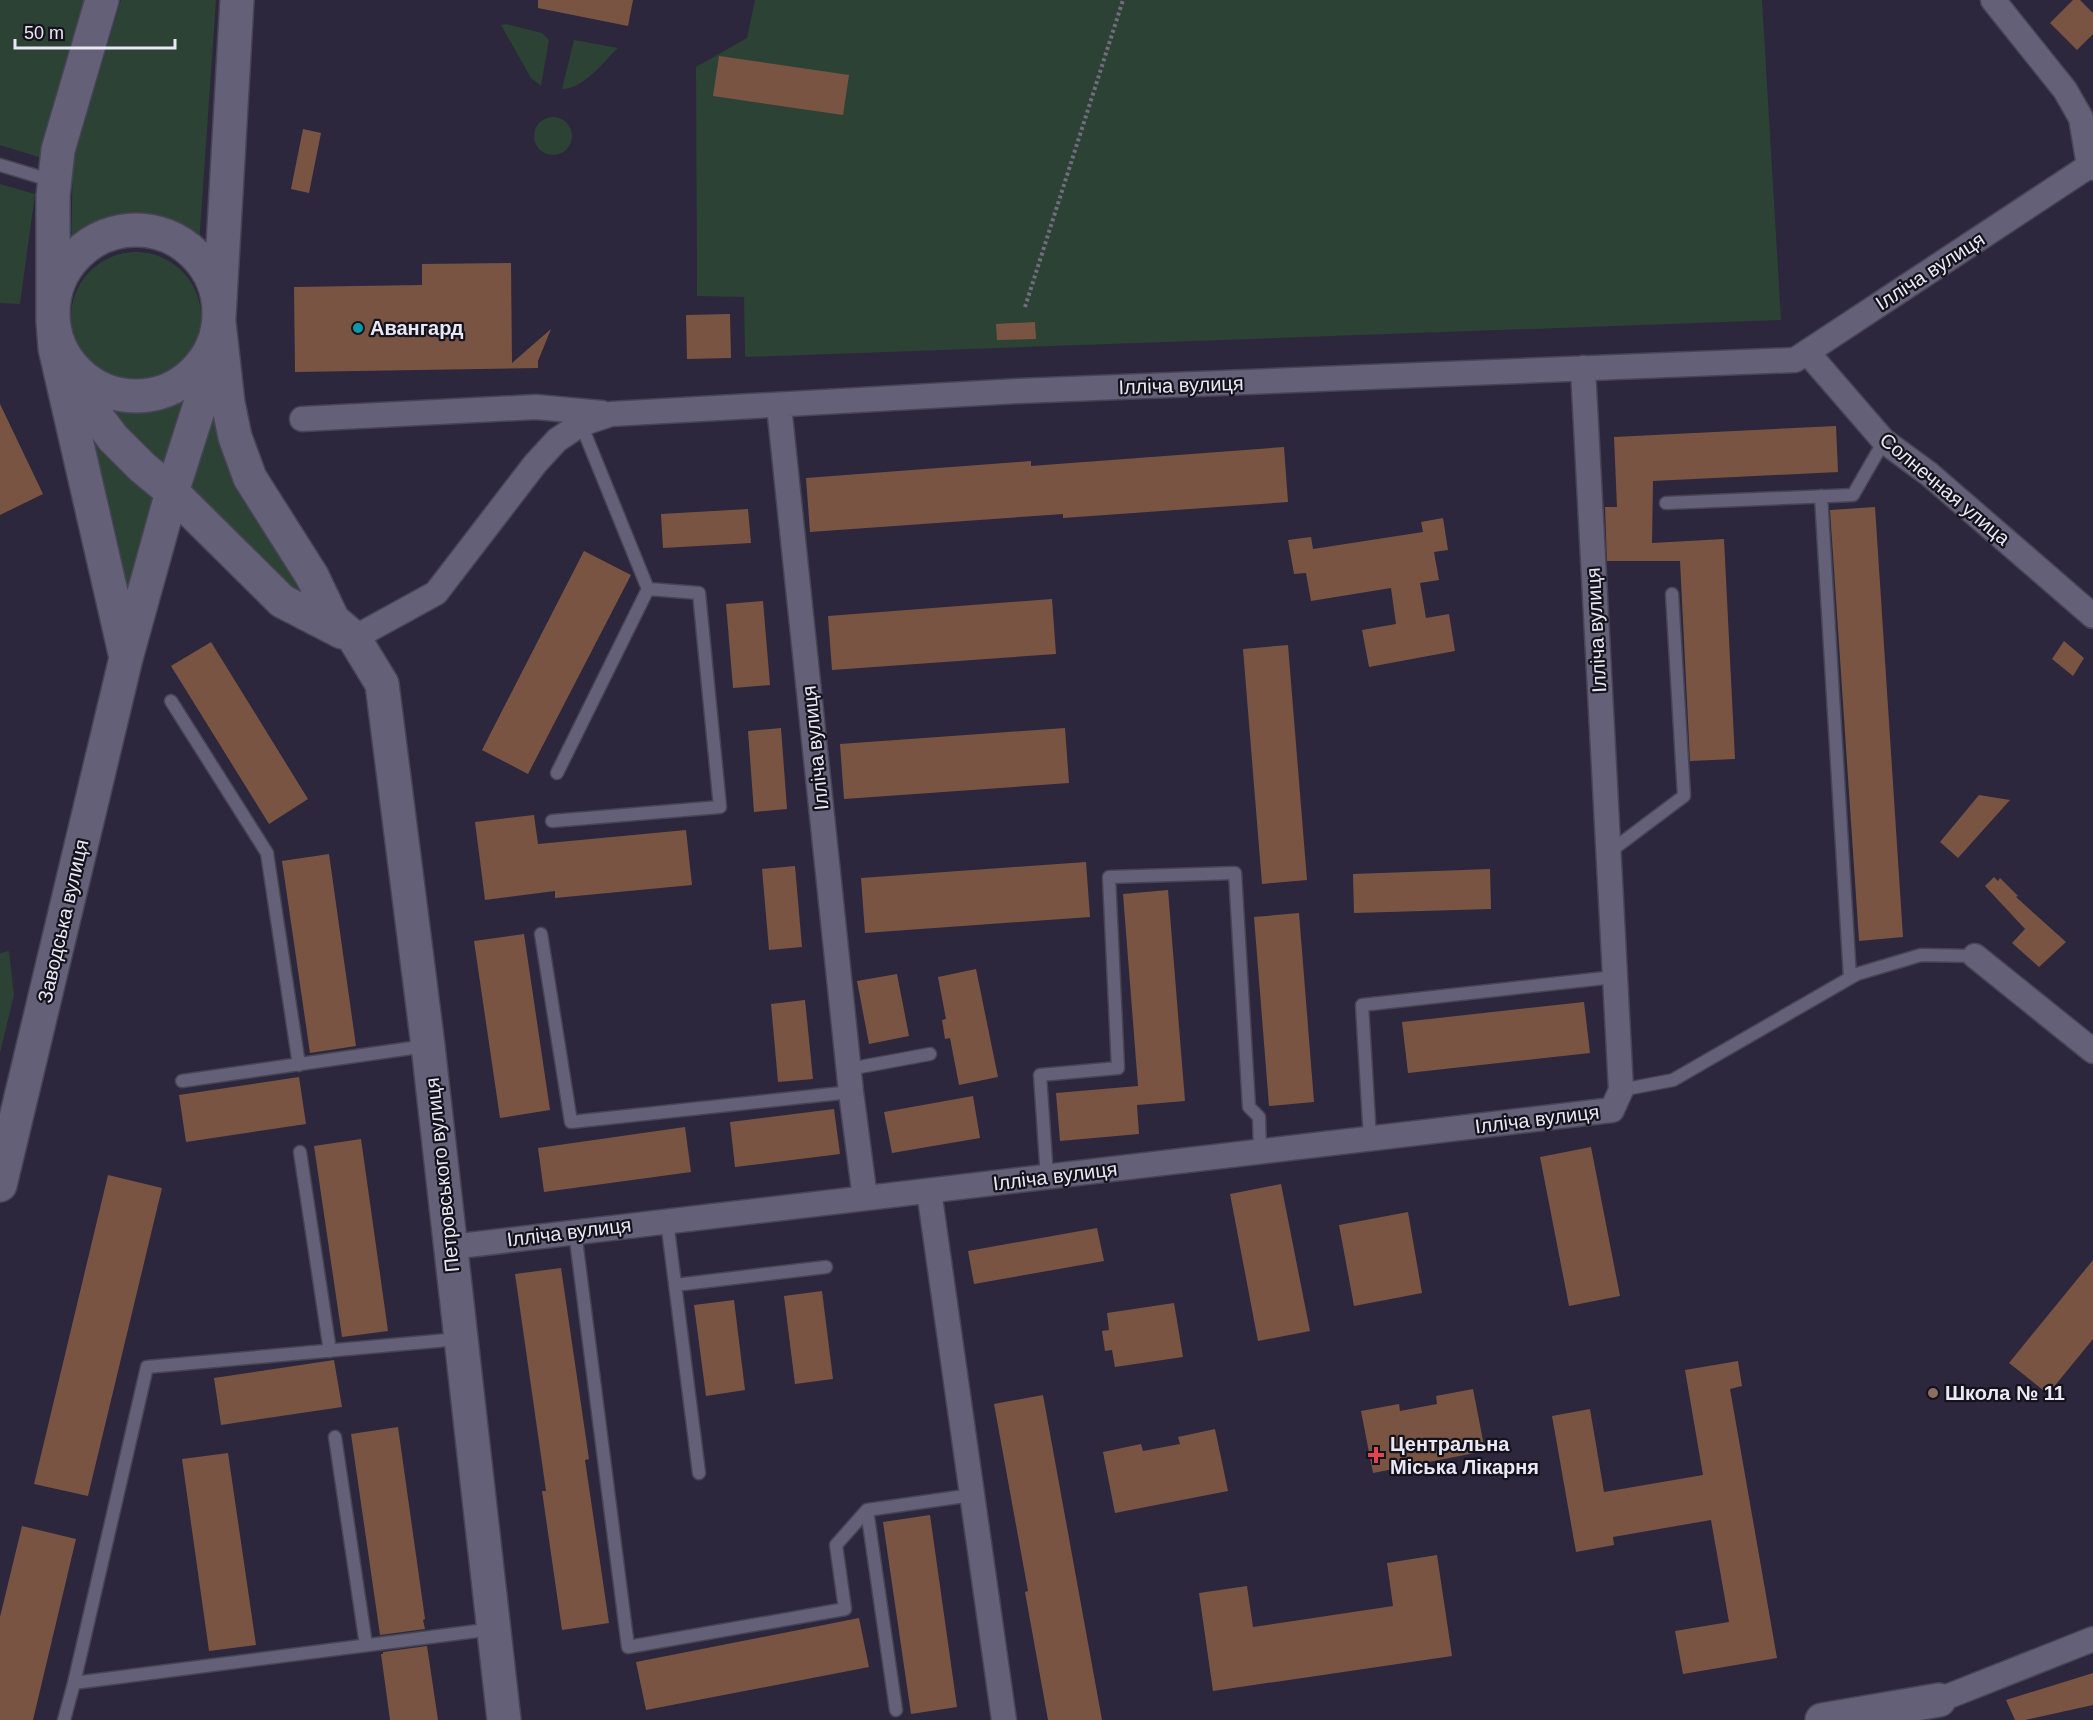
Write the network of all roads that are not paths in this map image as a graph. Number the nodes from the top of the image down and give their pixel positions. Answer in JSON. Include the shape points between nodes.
{"nodes":[{"id":1,"x":102,"y":0,"type":"edge"},
{"id":2,"x":237,"y":0,"type":"edge"},
{"id":3,"x":1993,"y":0,"type":"edge"},
{"id":4,"x":0,"y":165,"type":"edge"},
{"id":5,"x":2091,"y":167,"type":"edge"},
{"id":6,"x":55,"y":182,"type":"junction"},
{"id":7,"x":53,"y":321,"type":"junction"},
{"id":8,"x":219,"y":323,"type":"junction"},
{"id":9,"x":1807,"y":352,"type":"junction"},
{"id":10,"x":1583,"y":368,"type":"junction"},
{"id":11,"x":779,"y":406,"type":"junction"},
{"id":12,"x":611,"y":414,"type":"junction"},
{"id":13,"x":302,"y":419,"type":"dead end"},
{"id":14,"x":581,"y":424,"type":"junction"},
{"id":15,"x":1884,"y":441,"type":"junction"},
{"id":16,"x":172,"y":492,"type":"junction"},
{"id":17,"x":1821,"y":496,"type":"junction"},
{"id":18,"x":1666,"y":503,"type":"dead end"},
{"id":19,"x":648,"y":589,"type":"junction"},
{"id":20,"x":1672,"y":594,"type":"dead end"},
{"id":21,"x":2093,"y":616,"type":"edge"},
{"id":22,"x":354,"y":638,"type":"junction"},
{"id":23,"x":126,"y":658,"type":"junction"},
{"id":24,"x":171,"y":701,"type":"dead end"},
{"id":25,"x":557,"y":773,"type":"dead end"},
{"id":26,"x":552,"y":821,"type":"dead end"},
{"id":27,"x":1608,"y":853,"type":"junction"},
{"id":28,"x":541,"y":934,"type":"dead end"},
{"id":29,"x":1975,"y":956,"type":"joint"},
{"id":30,"x":1614,"y":977,"type":"junction"},
{"id":31,"x":1850,"y":978,"type":"junction"},
{"id":32,"x":428,"y":1046,"type":"junction"},
{"id":33,"x":2093,"y":1051,"type":"edge"},
{"id":34,"x":930,"y":1054,"type":"dead end"},
{"id":35,"x":299,"y":1065,"type":"junction"},
{"id":36,"x":182,"y":1081,"type":"dead end"},
{"id":37,"x":850,"y":1081,"type":"junction"},
{"id":38,"x":1621,"y":1089,"type":"junction"},
{"id":39,"x":1370,"y":1139,"type":"junction"},
{"id":40,"x":300,"y":1152,"type":"dead end"},
{"id":41,"x":1260,"y":1152,"type":"junction"},
{"id":42,"x":1047,"y":1177,"type":"junction"},
{"id":43,"x":0,"y":1185,"type":"edge"},
{"id":44,"x":929,"y":1191,"type":"junction"},
{"id":45,"x":865,"y":1198,"type":"junction"},
{"id":46,"x":667,"y":1221,"type":"junction"},
{"id":47,"x":575,"y":1232,"type":"junction"},
{"id":48,"x":451,"y":1246,"type":"junction"},
{"id":49,"x":825,"y":1267,"type":"dead end"},
{"id":50,"x":675,"y":1285,"type":"junction"},
{"id":51,"x":459,"y":1339,"type":"junction"},
{"id":52,"x":330,"y":1351,"type":"junction"},
{"id":53,"x":335,"y":1437,"type":"dead end"},
{"id":54,"x":699,"y":1473,"type":"dead end"},
{"id":55,"x":972,"y":1495,"type":"junction"},
{"id":56,"x":867,"y":1510,"type":"junction"},
{"id":57,"x":494,"y":1629,"type":"junction"},
{"id":58,"x":2093,"y":1639,"type":"edge"},
{"id":59,"x":366,"y":1645,"type":"junction"},
{"id":60,"x":74,"y":1683,"type":"junction"},
{"id":61,"x":1939,"y":1700,"type":"joint"},
{"id":62,"x":896,"y":1710,"type":"dead end"},
{"id":63,"x":64,"y":1720,"type":"edge"},
{"id":64,"x":504,"y":1720,"type":"edge"},
{"id":65,"x":1004,"y":1720,"type":"edge"},
{"id":66,"x":1822,"y":1720,"type":"edge"}],
"edges":[{"from":1,"to":6,"type":"main road","via":[[58,150]]},
{"from":2,"to":8,"type":"main road"},
{"from":3,"to":5,"type":"street","via":[[2070,99],[2081,118]]},
{"from":4,"to":6,"type":"lane"},
{"from":5,"to":9,"type":"street","name":"Ілліча вулиця"},
{"from":6,"to":7,"type":"main road"},
{"from":7,"to":8,"type":"main road","via":[[60,348],[75,370],[97,387],[122,395],[148,396],[173,388],[195,373],[211,350]]},
{"from":7,"to":8,"type":"main road","via":[[54,299],[61,278],[74,258],[113,233],[137,230],[161,233],[182,243],[200,259],[213,278],[219,300]]},
{"from":7,"to":16,"type":"main road","via":[[57,348],[79,393],[112,438]]},
{"from":7,"to":23,"type":"main road","via":[[55,348]]},
{"from":8,"to":16,"type":"main road","name":"Заводська вулиця","via":[[218,351]]},
{"from":8,"to":22,"type":"main road","name":"Петровського вулиця","via":[[228,403],[250,478],[312,576],[333,620]]},
{"from":9,"to":10,"type":"street","name":"Ілліча вулиця","via":[[1795,360]]},
{"from":9,"to":15,"type":"street","name":"Солнечная улица"},
{"from":10,"to":11,"type":"street","name":"Ілліча вулиця","via":[[1030,391]]},
{"from":10,"to":27,"type":"street","name":"Ілліча вулиця"},
{"from":11,"to":12,"type":"street","name":"Ілліча вулиця"},
{"from":11,"to":37,"type":"street","name":"Ілліча вулиця"},
{"from":12,"to":13,"type":"street","via":[[536,407]]},
{"from":12,"to":14,"type":"street","name":"Ілліча вулиця"},
{"from":14,"to":19,"type":"lane"},
{"from":14,"to":22,"type":"street","name":"Ілліча вулиця","via":[[557,440],[535,464],[436,593]]},
{"from":15,"to":17,"type":"lane","via":[[1853,495]]},
{"from":15,"to":21,"type":"street","name":"Солнечная улица","via":[[1929,474]]},
{"from":16,"to":22,"type":"main road","via":[[282,601]]},
{"from":16,"to":23,"type":"main road","name":"Заводська вулиця"},
{"from":17,"to":18,"type":"lane"},
{"from":17,"to":31,"type":"lane"},
{"from":19,"to":25,"type":"lane"},
{"from":19,"to":26,"type":"lane","via":[[699,592],[720,807]]},
{"from":20,"to":27,"type":"lane","via":[[1684,796]]},
{"from":22,"to":32,"type":"main road","name":"Петровського вулиця","via":[[382,684]]},
{"from":23,"to":43,"type":"main road","name":"Заводська вулиця"},
{"from":24,"to":35,"type":"lane","via":[[267,853]]},
{"from":27,"to":30,"type":"street","name":"Ілліча вулиця"},
{"from":28,"to":37,"type":"lane","via":[[571,1122]]},
{"from":29,"to":31,"type":"lane","via":[[1921,955]]},
{"from":29,"to":33,"type":"street"},
{"from":30,"to":38,"type":"street","name":"Ілліча вулиця"},
{"from":30,"to":39,"type":"lane","via":[[1362,1005]]},
{"from":31,"to":38,"type":"lane","via":[[1673,1080]]},
{"from":32,"to":35,"type":"lane"},
{"from":32,"to":48,"type":"main road","name":"Петровського вулиця"},
{"from":34,"to":37,"type":"lane"},
{"from":35,"to":36,"type":"lane"},
{"from":37,"to":45,"type":"street","name":"Ілліча вулиця"},
{"from":38,"to":39,"type":"street","name":"Ілліча вулиця","via":[[1612,1110]]},
{"from":39,"to":41,"type":"street","name":"Ілліча вулиця"},
{"from":40,"to":52,"type":"lane"},
{"from":41,"to":42,"type":"street","name":"Ілліча вулиця"},
{"from":41,"to":42,"type":"lane","via":[[1258,1117],[1249,1107],[1235,873],[1109,877],[1118,1068],[1040,1076]]},
{"from":42,"to":44,"type":"street","name":"Ілліча вулиця"},
{"from":44,"to":45,"type":"street","name":"Ілліча вулиця"},
{"from":44,"to":55,"type":"street"},
{"from":45,"to":46,"type":"street","name":"Ілліча вулиця"},
{"from":46,"to":47,"type":"street","name":"Ілліча вулиця"},
{"from":46,"to":50,"type":"lane"},
{"from":47,"to":48,"type":"street","name":"Ілліча вулиця"},
{"from":47,"to":56,"type":"lane","via":[[628,1647],[845,1609],[836,1545]]},
{"from":48,"to":51,"type":"main road","name":"Петровського вулиця"},
{"from":49,"to":50,"type":"lane"},
{"from":50,"to":54,"type":"lane"},
{"from":51,"to":52,"type":"lane"},
{"from":51,"to":57,"type":"main road","name":"Петровського вулиця"},
{"from":52,"to":60,"type":"lane","via":[[147,1367]]},
{"from":53,"to":59,"type":"lane"},
{"from":55,"to":56,"type":"lane"},
{"from":55,"to":65,"type":"street"},
{"from":56,"to":62,"type":"lane"},
{"from":57,"to":59,"type":"lane"},
{"from":57,"to":64,"type":"main road","name":"Петровського вулиця"},
{"from":58,"to":61,"type":"street"},
{"from":59,"to":60,"type":"lane"},
{"from":60,"to":63,"type":"lane"},
{"from":61,"to":66,"type":"main road"}]}
